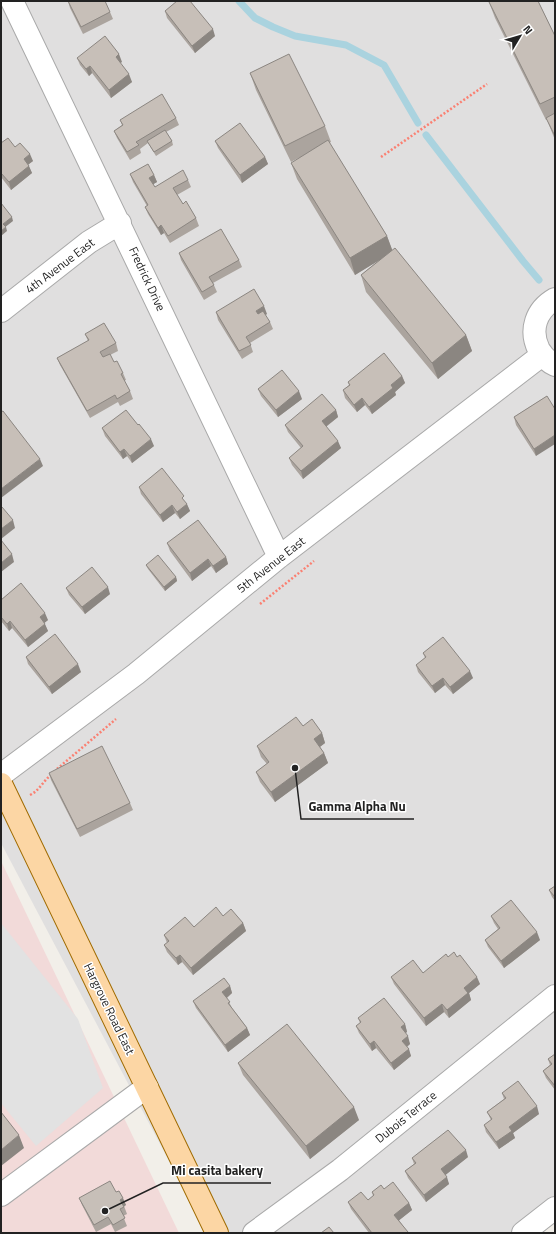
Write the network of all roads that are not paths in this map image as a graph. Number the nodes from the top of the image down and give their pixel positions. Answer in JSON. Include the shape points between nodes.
{"nodes":[{"id":1,"x":12,"y":1,"type":"edge"},
{"id":2,"x":120,"y":223,"type":"junction"},
{"id":3,"x":555,"y":299,"type":"edge"},
{"id":4,"x":1,"y":311,"type":"edge"},
{"id":5,"x":548,"y":360,"type":"edge"},
{"id":6,"x":279,"y":558,"type":"junction"},
{"id":7,"x":1,"y":775,"type":"edge"},
{"id":8,"x":1,"y":784,"type":"edge"},
{"id":9,"x":555,"y":996,"type":"edge"},
{"id":10,"x":147,"y":1087,"type":"junction"},
{"id":11,"x":1,"y":1195,"type":"edge"},
{"id":12,"x":555,"y":1208,"type":"edge"},
{"id":13,"x":217,"y":1233,"type":"edge"},
{"id":14,"x":254,"y":1233,"type":"edge"},
{"id":15,"x":523,"y":1233,"type":"edge"}],
"edges":[{"from":1,"to":2,"type":"street","name":"Fredrick Drive"},
{"from":2,"to":4,"type":"street","name":"4th Avenue East","via":[[90,242]]},
{"from":2,"to":6,"type":"street","name":"Fredrick Drive"},
{"from":3,"to":5,"type":"street","via":[[546,304],[538,315],[534,328],[535,342]]},
{"from":5,"to":6,"type":"street","name":"5th Avenue East"},
{"from":6,"to":7,"type":"street","name":"5th Avenue East","via":[[136,674]]},
{"from":8,"to":10,"type":"main road","name":"Hargrove Road East"},
{"from":9,"to":14,"type":"street","name":"Dubois Terrace","via":[[340,1170]]},
{"from":10,"to":11,"type":"street"},
{"from":10,"to":13,"type":"main road","name":"Hargrove Road East"},
{"from":12,"to":15,"type":"street"}]}
